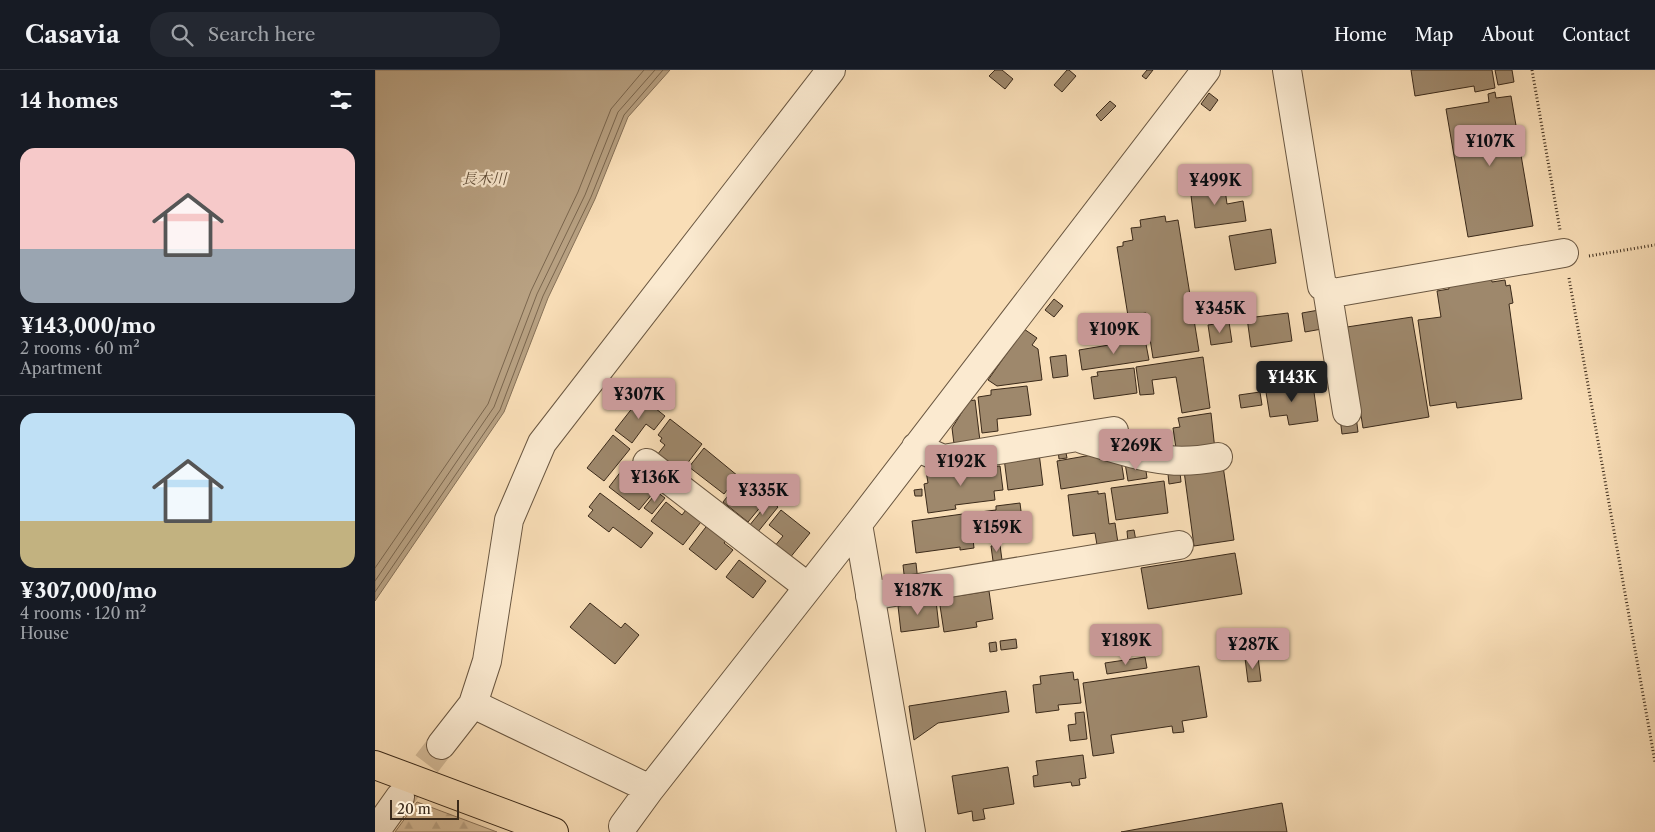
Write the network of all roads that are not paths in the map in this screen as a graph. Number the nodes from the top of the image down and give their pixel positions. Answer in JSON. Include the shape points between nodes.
{"nodes":[{"id":1,"x":831,"y":70,"type":"edge"},
{"id":2,"x":1206,"y":70,"type":"edge"},
{"id":3,"x":1287,"y":70,"type":"edge"},
{"id":4,"x":1565,"y":256,"type":"road end"},
{"id":5,"x":1327,"y":289,"type":"junction"},
{"id":6,"x":1347,"y":412,"type":"dead end"},
{"id":7,"x":1114,"y":431,"type":"dead end"},
{"id":8,"x":1076,"y":438,"type":"junction"},
{"id":9,"x":916,"y":447,"type":"junction"},
{"id":10,"x":1218,"y":457,"type":"dead end"},
{"id":11,"x":647,"y":463,"type":"dead end"},
{"id":12,"x":858,"y":524,"type":"junction"},
{"id":13,"x":1179,"y":545,"type":"dead end"},
{"id":14,"x":808,"y":587,"type":"junction"},
{"id":15,"x":870,"y":596,"type":"junction"},
{"id":16,"x":473,"y":704,"type":"junction"},
{"id":17,"x":441,"y":745,"type":"tunnel mouth"},
{"id":18,"x":375,"y":765,"type":"edge"},
{"id":19,"x":650,"y":789,"type":"junction"},
{"id":20,"x":400,"y":798,"type":"tunnel mouth"},
{"id":21,"x":623,"y":826,"type":"dead end"},
{"id":22,"x":375,"y":832,"type":"edge"},
{"id":23,"x":554,"y":832,"type":"edge"},
{"id":24,"x":911,"y":832,"type":"edge"}],
"edges":[{"from":1,"to":16,"type":"street","via":[[542,443],[509,520],[487,661]]},
{"from":2,"to":9,"type":"street"},
{"from":3,"to":5,"type":"street","via":[[1321,286]]},
{"from":4,"to":5,"type":"street","via":[[1333,294]]},
{"from":5,"to":6,"type":"street"},
{"from":7,"to":8,"type":"street"},
{"from":8,"to":9,"type":"street","via":[[943,459]]},
{"from":8,"to":10,"type":"street","via":[[1169,460]]},
{"from":9,"to":12,"type":"street"},
{"from":11,"to":14,"type":"street"},
{"from":12,"to":14,"type":"street"},
{"from":12,"to":15,"type":"street"},
{"from":13,"to":15,"type":"street"},
{"from":14,"to":19,"type":"street"},
{"from":15,"to":24,"type":"street"},
{"from":16,"to":17,"type":"street"},
{"from":16,"to":19,"type":"street"},
{"from":18,"to":23,"type":"highway"},
{"from":19,"to":21,"type":"street"},
{"from":20,"to":22,"type":"street"}]}
